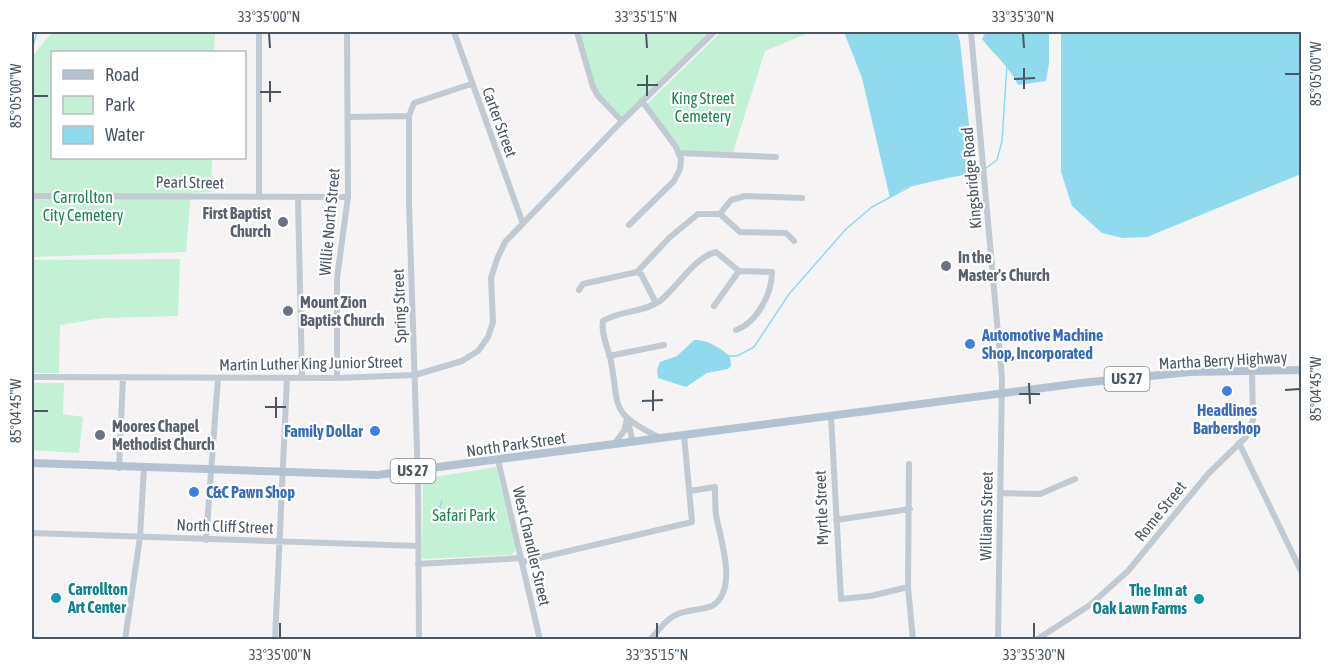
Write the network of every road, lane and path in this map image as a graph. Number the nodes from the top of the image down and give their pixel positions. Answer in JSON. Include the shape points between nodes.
{"nodes":[{"id":1,"x":259,"y":32,"type":"edge"},
{"id":2,"x":347,"y":32,"type":"edge"},
{"id":3,"x":454,"y":32,"type":"edge"},
{"id":4,"x":577,"y":32,"type":"edge"},
{"id":5,"x":714,"y":32,"type":"edge"},
{"id":6,"x":971,"y":32,"type":"edge"},
{"id":7,"x":471,"y":84,"type":"junction"},
{"id":8,"x":642,"y":101,"type":"junction"},
{"id":9,"x":409,"y":116,"type":"junction"},
{"id":10,"x":349,"y":117,"type":"junction"},
{"id":11,"x":622,"y":121,"type":"junction"},
{"id":12,"x":679,"y":153,"type":"junction"},
{"id":13,"x":776,"y":157,"type":"dead end"},
{"id":14,"x":32,"y":196,"type":"edge"},
{"id":15,"x":259,"y":197,"type":"junction"},
{"id":16,"x":348,"y":197,"type":"junction"},
{"id":17,"x":802,"y":198,"type":"dead end"},
{"id":18,"x":298,"y":199,"type":"junction"},
{"id":19,"x":720,"y":214,"type":"junction"},
{"id":20,"x":522,"y":221,"type":"junction"},
{"id":21,"x":629,"y":225,"type":"dead end"},
{"id":22,"x":794,"y":241,"type":"dead end"},
{"id":23,"x":739,"y":271,"type":"junction"},
{"id":24,"x":637,"y":272,"type":"junction"},
{"id":25,"x":579,"y":290,"type":"dead end"},
{"id":26,"x":656,"y":303,"type":"junction"},
{"id":27,"x":714,"y":306,"type":"dead end"},
{"id":28,"x":736,"y":330,"type":"dead end"},
{"id":29,"x":664,"y":345,"type":"dead end"},
{"id":30,"x":609,"y":356,"type":"junction"},
{"id":31,"x":1252,"y":370,"type":"junction"},
{"id":32,"x":1302,"y":370,"type":"edge"},
{"id":33,"x":415,"y":375,"type":"junction"},
{"id":34,"x":32,"y":377,"type":"edge"},
{"id":35,"x":123,"y":377,"type":"junction"},
{"id":36,"x":302,"y":377,"type":"junction"},
{"id":37,"x":218,"y":378,"type":"junction"},
{"id":38,"x":287,"y":378,"type":"junction"},
{"id":39,"x":337,"y":378,"type":"junction"},
{"id":40,"x":1002,"y":393,"type":"junction"},
{"id":41,"x":831,"y":417,"type":"junction"},
{"id":42,"x":627,"y":419,"type":"junction"},
{"id":43,"x":684,"y":435,"type":"junction"},
{"id":44,"x":660,"y":438,"type":"junction"},
{"id":45,"x":633,"y":442,"type":"junction"},
{"id":46,"x":1239,"y":443,"type":"junction"},
{"id":47,"x":613,"y":445,"type":"junction"},
{"id":48,"x":498,"y":460,"type":"junction"},
{"id":49,"x":32,"y":463,"type":"edge"},
{"id":50,"x":909,"y":464,"type":"dead end"},
{"id":51,"x":119,"y":468,"type":"junction"},
{"id":52,"x":144,"y":468,"type":"junction"},
{"id":53,"x":213,"y":470,"type":"junction"},
{"id":54,"x":418,"y":470,"type":"junction"},
{"id":55,"x":283,"y":472,"type":"junction"},
{"id":56,"x":1075,"y":479,"type":"dead end"},
{"id":57,"x":690,"y":490,"type":"junction"},
{"id":58,"x":1001,"y":494,"type":"junction"},
{"id":59,"x":910,"y":509,"type":"junction"},
{"id":60,"x":836,"y":520,"type":"junction"},
{"id":61,"x":32,"y":533,"type":"edge"},
{"id":62,"x":140,"y":537,"type":"junction"},
{"id":63,"x":206,"y":540,"type":"junction"},
{"id":64,"x":280,"y":542,"type":"junction"},
{"id":65,"x":418,"y":546,"type":"junction"},
{"id":66,"x":521,"y":560,"type":"junction"},
{"id":67,"x":418,"y":564,"type":"junction"},
{"id":68,"x":1302,"y":573,"type":"edge"},
{"id":69,"x":908,"y":587,"type":"junction"},
{"id":70,"x":32,"y":639,"type":"edge"},
{"id":71,"x":39,"y":639,"type":"edge"},
{"id":72,"x":125,"y":639,"type":"edge"},
{"id":73,"x":275,"y":639,"type":"edge"},
{"id":74,"x":418,"y":639,"type":"edge"},
{"id":75,"x":540,"y":639,"type":"edge"},
{"id":76,"x":650,"y":639,"type":"edge"},
{"id":77,"x":913,"y":639,"type":"edge"},
{"id":78,"x":998,"y":639,"type":"edge"},
{"id":79,"x":1036,"y":639,"type":"edge"}],
"edges":[{"from":1,"to":15,"type":"street"},
{"from":2,"to":10,"type":"street","name":"Willie North Street"},
{"from":3,"to":7,"type":"street","name":"Carter Street"},
{"from":4,"to":11,"type":"street","via":[[592,87]]},
{"from":5,"to":8,"type":"street","name":"Martin Luther King Junior Street"},
{"from":6,"to":40,"type":"street","name":"Kingsbridge Road"},
{"from":7,"to":9,"type":"street","via":[[414,103]]},
{"from":7,"to":20,"type":"street","name":"Carter Street"},
{"from":8,"to":11,"type":"street","name":"Martin Luther King Junior Street"},
{"from":8,"to":12,"type":"street"},
{"from":9,"to":10,"type":"street"},
{"from":9,"to":33,"type":"street","name":"Spring Street"},
{"from":10,"to":16,"type":"street","name":"Willie North Street"},
{"from":11,"to":20,"type":"street","name":"Martin Luther King Junior Street"},
{"from":12,"to":13,"type":"street"},
{"from":12,"to":21,"type":"street","via":[[680,171],[674,181]]},
{"from":14,"to":15,"type":"street","name":"Pearl Street"},
{"from":15,"to":18,"type":"street","name":"Pearl Street"},
{"from":16,"to":18,"type":"street","name":"Pearl Street"},
{"from":16,"to":39,"type":"street","name":"Willie North Street","via":[[338,278]]},
{"from":17,"to":19,"type":"street","via":[[745,196],[731,200]]},
{"from":18,"to":36,"type":"street"},
{"from":19,"to":22,"type":"street","via":[[740,232],[786,234]]},
{"from":19,"to":24,"type":"street","via":[[707,212],[691,217]]},
{"from":20,"to":33,"type":"street","name":"Martin Luther King Junior Street","via":[[497,259],[492,278],[493,322],[488,337],[478,351],[462,361]]},
{"from":23,"to":26,"type":"street","via":[[716,252],[710,254]]},
{"from":23,"to":27,"type":"street"},
{"from":23,"to":28,"type":"street","via":[[772,272],[772,285],[763,304]]},
{"from":24,"to":25,"type":"street","via":[[583,284]]},
{"from":24,"to":26,"type":"street"},
{"from":26,"to":30,"type":"street","via":[[603,321]]},
{"from":29,"to":30,"type":"street"},
{"from":30,"to":42,"type":"street","via":[[614,400]]},
{"from":31,"to":32,"type":"main road","name":"Martha Berry Highway","number":"US 27"},
{"from":31,"to":40,"type":"main road","name":"Martha Berry Highway","number":"US 27","via":[[1190,372]]},
{"from":31,"to":46,"type":"street","name":"Rome Street","via":[[1253,420],[1251,430]]},
{"from":33,"to":39,"type":"street","name":"Martin Luther King Junior Street"},
{"from":33,"to":54,"type":"street","name":"Spring Street"},
{"from":34,"to":35,"type":"street","name":"Martin Luther King Junior Street"},
{"from":35,"to":37,"type":"street","name":"Martin Luther King Junior Street"},
{"from":35,"to":51,"type":"street"},
{"from":36,"to":38,"type":"street","name":"Martin Luther King Junior Street"},
{"from":36,"to":39,"type":"street","name":"Martin Luther King Junior Street"},
{"from":37,"to":38,"type":"street","name":"Martin Luther King Junior Street"},
{"from":37,"to":53,"type":"street"},
{"from":38,"to":55,"type":"street"},
{"from":40,"to":41,"type":"main road","name":"North Park Street","number":"US 27"},
{"from":40,"to":58,"type":"street","name":"Williams Street"},
{"from":41,"to":43,"type":"main road","name":"North Park Street","number":"US 27"},
{"from":41,"to":60,"type":"street","name":"Myrtle Street"},
{"from":42,"to":44,"type":"street"},
{"from":42,"to":45,"type":"street"},
{"from":42,"to":47,"type":"street","via":[[624,431]]},
{"from":43,"to":44,"type":"main road","name":"North Park Street","number":"US 27"},
{"from":43,"to":57,"type":"street"},
{"from":44,"to":45,"type":"main road","name":"North Park Street","number":"US 27"},
{"from":45,"to":47,"type":"main road","name":"North Park Street","number":"US 27"},
{"from":46,"to":68,"type":"street"},
{"from":46,"to":79,"type":"street","name":"Rome Street","via":[[1208,474],[1128,571],[1090,605]]},
{"from":47,"to":48,"type":"main road","name":"North Park Street","number":"US 27"},
{"from":48,"to":54,"type":"main road","name":"North Park Street","number":"US 27"},
{"from":48,"to":66,"type":"street","name":"West Chandler Street"},
{"from":49,"to":51,"type":"main road","name":"North Park Street","number":"US 27"},
{"from":50,"to":59,"type":"street"},
{"from":51,"to":52,"type":"main road","name":"North Park Street","number":"US 27"},
{"from":52,"to":53,"type":"main road","name":"North Park Street","number":"US 27"},
{"from":52,"to":62,"type":"street"},
{"from":53,"to":55,"type":"main road","name":"North Park Street","number":"US 27"},
{"from":53,"to":63,"type":"street"},
{"from":54,"to":55,"type":"main road","name":"North Park Street","number":"US 27","via":[[377,475]]},
{"from":54,"to":65,"type":"street","name":"Spring Street"},
{"from":55,"to":64,"type":"street"},
{"from":56,"to":58,"type":"street","via":[[1040,494]]},
{"from":57,"to":66,"type":"street","via":[[692,522]]},
{"from":57,"to":76,"type":"street","via":[[715,487],[726,555],[722,590],[718,601],[709,607],[666,619]]},
{"from":58,"to":78,"type":"street","name":"Williams Street"},
{"from":59,"to":60,"type":"street"},
{"from":59,"to":69,"type":"street"},
{"from":60,"to":69,"type":"street","name":"Myrtle Street","via":[[841,599]]},
{"from":61,"to":62,"type":"street","name":"North Cliff Street"},
{"from":62,"to":63,"type":"street","name":"North Cliff Street"},
{"from":62,"to":72,"type":"street"},
{"from":63,"to":64,"type":"street","name":"North Cliff Street"},
{"from":64,"to":65,"type":"street","name":"North Cliff Street"},
{"from":64,"to":73,"type":"street"},
{"from":65,"to":67,"type":"street","name":"Spring Street"},
{"from":66,"to":67,"type":"street"},
{"from":66,"to":75,"type":"street","name":"West Chandler Street"},
{"from":67,"to":74,"type":"street","name":"Spring Street"},
{"from":69,"to":77,"type":"street"},
{"from":70,"to":71,"type":"street"}]}
